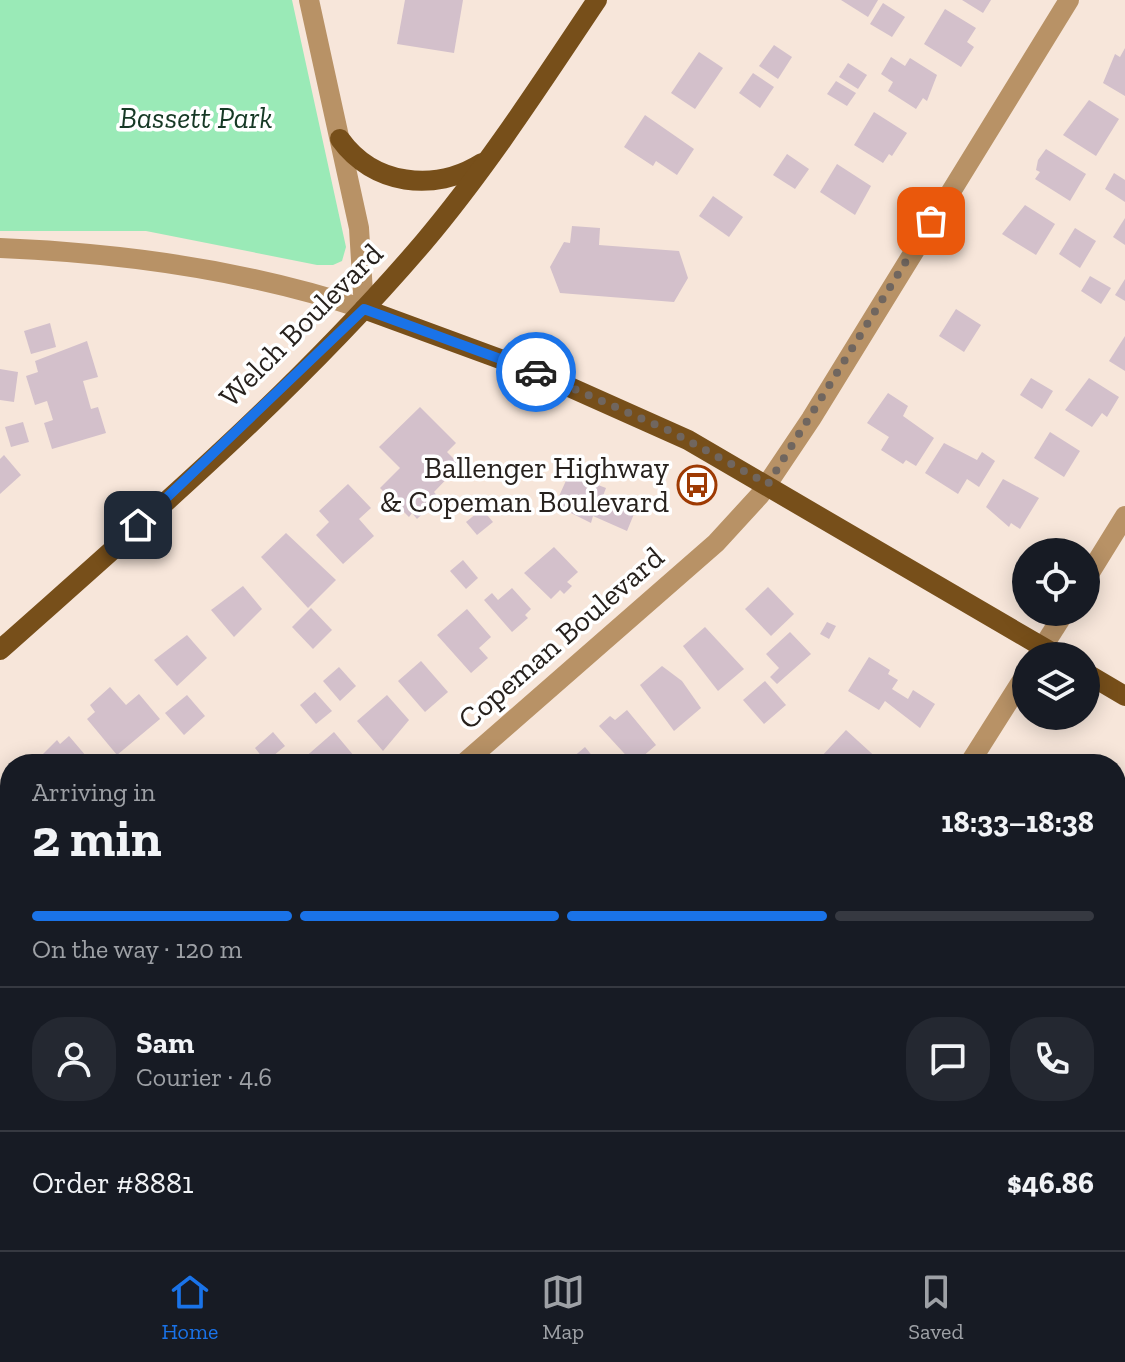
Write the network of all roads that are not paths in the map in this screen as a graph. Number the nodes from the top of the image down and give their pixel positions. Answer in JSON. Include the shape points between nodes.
{"nodes":[{"id":1,"x":309,"y":0,"type":"edge"},
{"id":2,"x":597,"y":0,"type":"edge"},
{"id":3,"x":1069,"y":0,"type":"edge"},
{"id":4,"x":340,"y":139,"type":"junction"},
{"id":5,"x":488,"y":158,"type":"junction"},
{"id":6,"x":0,"y":248,"type":"edge"},
{"id":7,"x":364,"y":309,"type":"junction"},
{"id":8,"x":768,"y":484,"type":"junction"},
{"id":9,"x":1125,"y":516,"type":"edge"},
{"id":10,"x":1100,"y":556,"type":"edge"},
{"id":11,"x":1028,"y":642,"type":"edge"},
{"id":12,"x":0,"y":650,"type":"edge"},
{"id":13,"x":1100,"y":681,"type":"edge"},
{"id":14,"x":1012,"y":696,"type":"edge"},
{"id":15,"x":1125,"y":696,"type":"edge"},
{"id":16,"x":474,"y":754,"type":"edge"},
{"id":17,"x":975,"y":754,"type":"edge"}],
"edges":[{"from":1,"to":4,"type":"street"},
{"from":2,"to":5,"type":"main road","name":"Welch Boulevard"},
{"from":3,"to":8,"type":"street","name":"Copeman Boulevard"},
{"from":4,"to":5,"type":"main road","via":[[367,167],[406,180],[458,175]]},
{"from":4,"to":7,"type":"street","via":[[363,251]]},
{"from":5,"to":7,"type":"main road","name":"Welch Boulevard"},
{"from":6,"to":7,"type":"street","via":[[186,266]]},
{"from":7,"to":8,"type":"main road","via":[[565,384],[672,432]]},
{"from":7,"to":12,"type":"main road","name":"Welch Boulevard"},
{"from":8,"to":11,"type":"main road"},
{"from":8,"to":16,"type":"street","name":"Copeman Boulevard","via":[[732,528]]},
{"from":9,"to":10,"type":"street"},
{"from":13,"to":15,"type":"main road"},
{"from":14,"to":17,"type":"street"}]}
